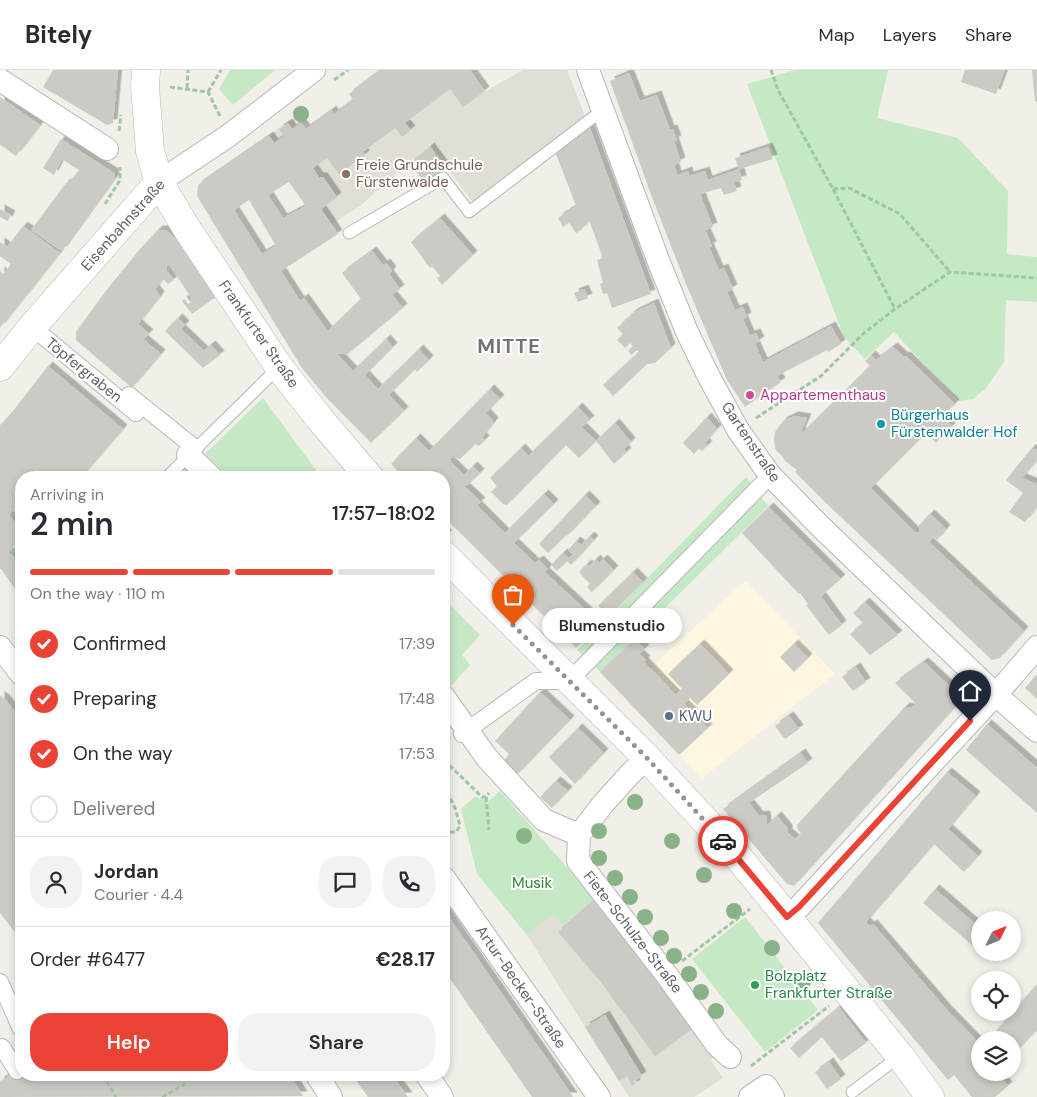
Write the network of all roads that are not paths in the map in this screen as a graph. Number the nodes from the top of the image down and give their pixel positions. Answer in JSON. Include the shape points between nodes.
{"nodes":[{"id":1,"x":314,"y":70,"type":"edge"},
{"id":2,"x":588,"y":70,"type":"edge"},
{"id":3,"x":146,"y":79,"type":"edge"},
{"id":4,"x":0,"y":80,"type":"edge"},
{"id":5,"x":604,"y":109,"type":"junction"},
{"id":6,"x":115,"y":148,"type":"road end"},
{"id":7,"x":160,"y":182,"type":"junction"},
{"id":8,"x":349,"y":233,"type":"dead end"},
{"id":9,"x":32,"y":327,"type":"junction"},
{"id":10,"x":0,"y":366,"type":"edge"},
{"id":11,"x":279,"y":368,"type":"junction"},
{"id":12,"x":123,"y":402,"type":"junction"},
{"id":13,"x":136,"y":413,"type":"dead end"},
{"id":14,"x":191,"y":452,"type":"junction"},
{"id":15,"x":173,"y":471,"type":"edge"},
{"id":16,"x":206,"y":471,"type":"edge"},
{"id":17,"x":364,"y":471,"type":"edge"},
{"id":18,"x":762,"y":484,"type":"dead end"},
{"id":19,"x":450,"y":561,"type":"edge"},
{"id":20,"x":0,"y":647,"type":"edge"},
{"id":21,"x":1037,"y":647,"type":"edge"},
{"id":22,"x":15,"y":666,"type":"edge"},
{"id":23,"x":569,"y":681,"type":"junction"},
{"id":24,"x":995,"y":694,"type":"junction"},
{"id":25,"x":450,"y":706,"type":"edge"},
{"id":26,"x":1037,"y":731,"type":"edge"},
{"id":27,"x":465,"y":732,"type":"junction"},
{"id":28,"x":647,"y":758,"type":"junction"},
{"id":29,"x":578,"y":836,"type":"junction"},
{"id":30,"x":450,"y":886,"type":"edge"},
{"id":31,"x":787,"y":917,"type":"junction"},
{"id":32,"x":0,"y":982,"type":"edge"},
{"id":33,"x":15,"y":1016,"type":"edge"},
{"id":34,"x":15,"y":1039,"type":"edge"},
{"id":35,"x":1,"y":1048,"type":"edge"},
{"id":36,"x":900,"y":1056,"type":"junction"},
{"id":37,"x":730,"y":1057,"type":"road end"},
{"id":38,"x":15,"y":1068,"type":"edge"},
{"id":39,"x":321,"y":1081,"type":"edge"},
{"id":40,"x":431,"y":1081,"type":"edge"},
{"id":41,"x":852,"y":1092,"type":"dead end"},
{"id":42,"x":331,"y":1097,"type":"edge"},
{"id":43,"x":442,"y":1097,"type":"edge"},
{"id":44,"x":599,"y":1097,"type":"edge"},
{"id":45,"x":930,"y":1097,"type":"edge"}],
"edges":[{"from":1,"to":7,"type":"street","name":"Eisenbahnstraße","via":[[228,136]]},
{"from":2,"to":5,"type":"street","name":"Gartenstraße"},
{"from":3,"to":7,"type":"street","name":"Frankfurter Straße","via":[[150,151]]},
{"from":4,"to":6,"type":"street"},
{"from":5,"to":8,"type":"lane","via":[[469,212],[443,178]]},
{"from":5,"to":24,"type":"street","name":"Gartenstraße","via":[[687,332],[738,430],[770,475]]},
{"from":7,"to":9,"type":"street","name":"Eisenbahnstraße"},
{"from":7,"to":11,"type":"street","name":"Frankfurter Straße","via":[[177,214]]},
{"from":9,"to":10,"type":"street","name":"Eisenbahnstraße"},
{"from":9,"to":12,"type":"street","name":"Töpfergraben"},
{"from":11,"to":14,"type":"lane"},
{"from":11,"to":17,"type":"street","name":"Frankfurter Straße"},
{"from":12,"to":13,"type":"street","name":"Töpfergraben"},
{"from":12,"to":14,"type":"street","via":[[130,394]]},
{"from":14,"to":15,"type":"lane"},
{"from":14,"to":16,"type":"street"},
{"from":18,"to":23,"type":"street"},
{"from":19,"to":23,"type":"street"},
{"from":20,"to":22,"type":"street"},
{"from":21,"to":24,"type":"street"},
{"from":23,"to":27,"type":"street","via":[[536,681]]},
{"from":23,"to":28,"type":"street"},
{"from":24,"to":26,"type":"street","name":"Gartenstraße"},
{"from":24,"to":31,"type":"street"},
{"from":25,"to":27,"type":"street"},
{"from":27,"to":29,"type":"street","via":[[544,820]]},
{"from":28,"to":29,"type":"street"},
{"from":28,"to":31,"type":"street","via":[[734,852]]},
{"from":29,"to":37,"type":"street","name":"Fiete-Schulze-Straße","via":[[578,861]]},
{"from":30,"to":44,"type":"street","name":"Artur-Becker-Straße"},
{"from":31,"to":36,"type":"street"},
{"from":32,"to":33,"type":"street"},
{"from":34,"to":35,"type":"street"},
{"from":35,"to":38,"type":"street"},
{"from":36,"to":41,"type":"lane"},
{"from":36,"to":45,"type":"street"},
{"from":39,"to":42,"type":"street"},
{"from":40,"to":43,"type":"street"}]}
